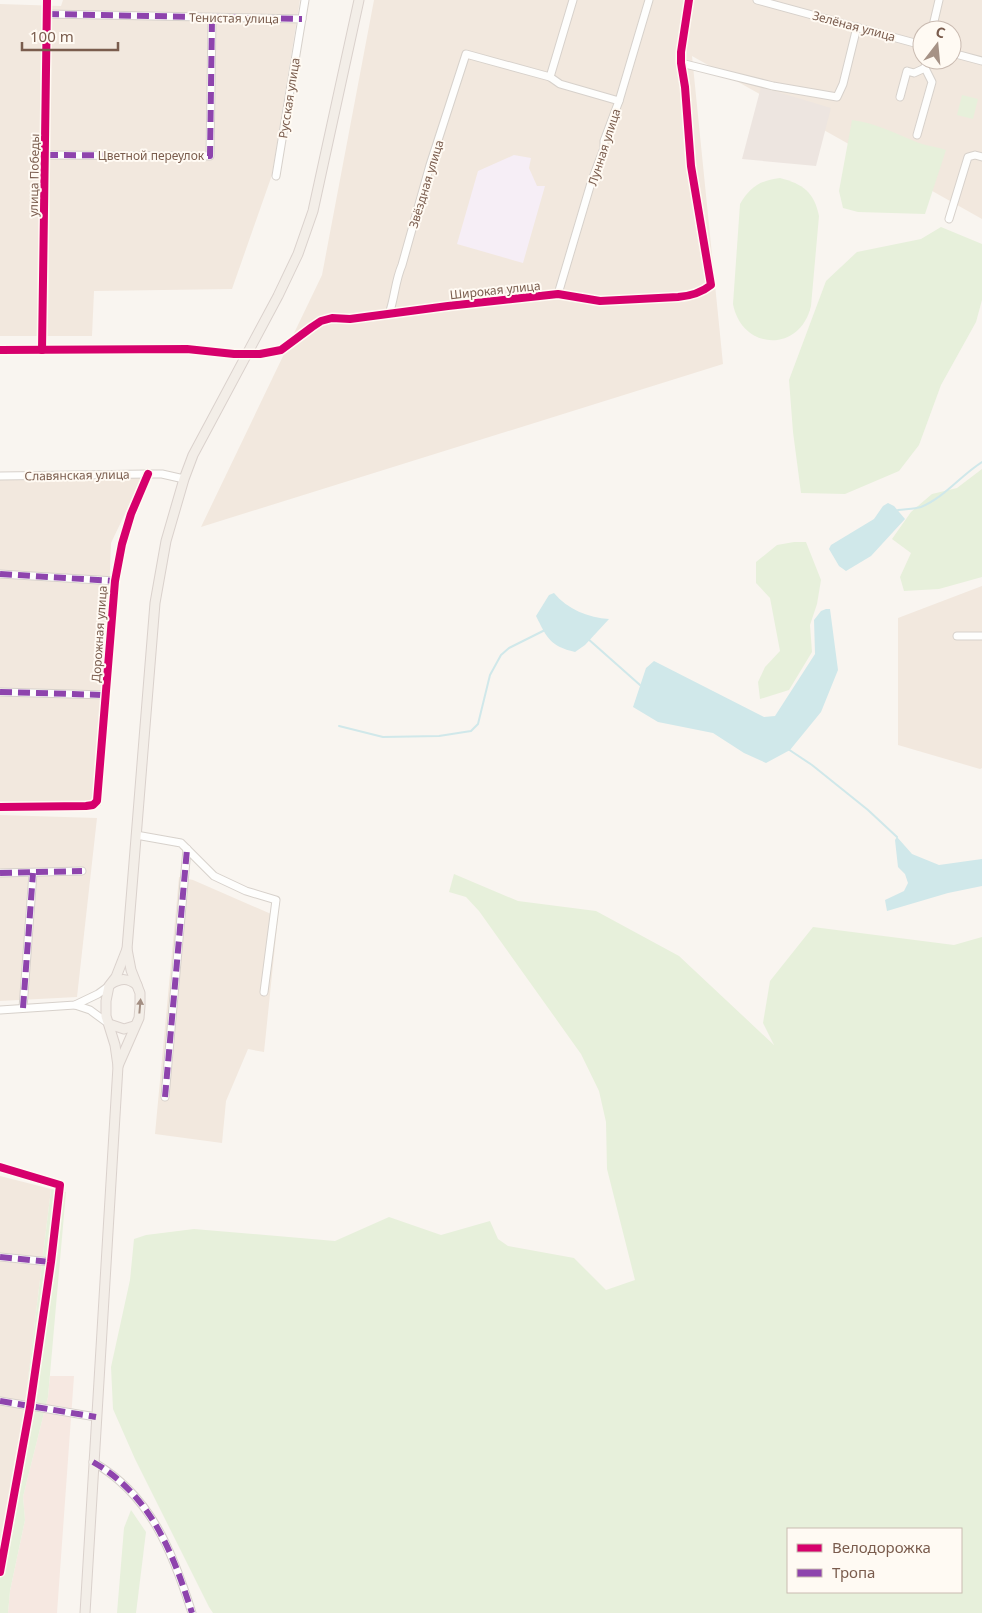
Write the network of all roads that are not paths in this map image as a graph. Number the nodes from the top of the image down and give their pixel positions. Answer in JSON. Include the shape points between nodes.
{"nodes":[{"id":1,"x":47,"y":0,"type":"edge"},
{"id":2,"x":305,"y":0,"type":"edge"},
{"id":3,"x":359,"y":0,"type":"edge"},
{"id":4,"x":572,"y":0,"type":"edge"},
{"id":5,"x":649,"y":0,"type":"edge"},
{"id":6,"x":689,"y":0,"type":"edge"},
{"id":7,"x":757,"y":0,"type":"edge"},
{"id":8,"x":939,"y":0,"type":"edge"},
{"id":9,"x":47,"y":14,"type":"junction"},
{"id":10,"x":212,"y":18,"type":"junction"},
{"id":11,"x":302,"y":19,"type":"junction"},
{"id":12,"x":934,"y":20,"type":"edge"},
{"id":13,"x":857,"y":27,"type":"junction"},
{"id":14,"x":912,"y":41,"type":"edge"},
{"id":15,"x":962,"y":56,"type":"edge"},
{"id":16,"x":982,"y":61,"type":"edge"},
{"id":17,"x":681,"y":63,"type":"junction"},
{"id":18,"x":918,"y":70,"type":"edge"},
{"id":19,"x":928,"y":70,"type":"edge"},
{"id":20,"x":550,"y":77,"type":"junction"},
{"id":21,"x":900,"y":97,"type":"dead end"},
{"id":22,"x":619,"y":100,"type":"junction"},
{"id":23,"x":917,"y":135,"type":"dead end"},
{"id":24,"x":46,"y":155,"type":"junction"},
{"id":25,"x":982,"y":157,"type":"edge"},
{"id":26,"x":276,"y":176,"type":"dead end"},
{"id":27,"x":949,"y":219,"type":"dead end"},
{"id":28,"x":558,"y":294,"type":"junction"},
{"id":29,"x":389,"y":314,"type":"junction"},
{"id":30,"x":0,"y":350,"type":"edge"},
{"id":31,"x":42,"y":350,"type":"junction"},
{"id":32,"x":247,"y":355,"type":"junction"},
{"id":33,"x":148,"y":474,"type":"junction"},
{"id":34,"x":0,"y":476,"type":"edge"},
{"id":35,"x":184,"y":479,"type":"junction"},
{"id":36,"x":0,"y":574,"type":"edge"},
{"id":37,"x":115,"y":581,"type":"junction"},
{"id":38,"x":957,"y":636,"type":"dead end"},
{"id":39,"x":982,"y":636,"type":"edge"},
{"id":40,"x":0,"y":692,"type":"edge"},
{"id":41,"x":106,"y":695,"type":"junction"},
{"id":42,"x":0,"y":807,"type":"edge"},
{"id":43,"x":136,"y":835,"type":"junction"},
{"id":44,"x":186,"y":849,"type":"junction"},
{"id":45,"x":82,"y":871,"type":"dead end"},
{"id":46,"x":0,"y":873,"type":"edge"},
{"id":47,"x":33,"y":873,"type":"junction"},
{"id":48,"x":127,"y":949,"type":"junction"},
{"id":49,"x":137,"y":985,"type":"junction"},
{"id":50,"x":109,"y":986,"type":"junction"},
{"id":51,"x":264,"y":992,"type":"dead end"},
{"id":52,"x":75,"y":1005,"type":"junction"},
{"id":53,"x":23,"y":1008,"type":"junction"},
{"id":54,"x":0,"y":1010,"type":"edge"},
{"id":55,"x":109,"y":1024,"type":"junction"},
{"id":56,"x":134,"y":1026,"type":"junction"},
{"id":57,"x":118,"y":1066,"type":"junction"},
{"id":58,"x":165,"y":1097,"type":"dead end"},
{"id":59,"x":0,"y":1167,"type":"edge"},
{"id":60,"x":0,"y":1257,"type":"edge"},
{"id":61,"x":51,"y":1262,"type":"junction"},
{"id":62,"x":0,"y":1401,"type":"edge"},
{"id":63,"x":30,"y":1407,"type":"junction"},
{"id":64,"x":96,"y":1418,"type":"junction"},
{"id":65,"x":93,"y":1462,"type":"junction"},
{"id":66,"x":2,"y":1544,"type":"edge"},
{"id":67,"x":0,"y":1572,"type":"edge"},
{"id":68,"x":85,"y":1613,"type":"edge"},
{"id":69,"x":192,"y":1613,"type":"edge"}],
"edges":[{"from":1,"to":9,"type":"street","name":"улица Победы"},
{"from":2,"to":11,"type":"street","name":"Русская улица"},
{"from":3,"to":32,"type":"main road","via":[[313,210],[298,254]]},
{"from":4,"to":20,"type":"street"},
{"from":5,"to":22,"type":"street","name":"Лунная улица"},
{"from":6,"to":17,"type":"street","name":"Широкая улица"},
{"from":7,"to":13,"type":"street","name":"Зелёная улица"},
{"from":8,"to":12,"type":"street"},
{"from":9,"to":10,"type":"street","name":"Тенистая улица"},
{"from":9,"to":24,"type":"street","name":"улица Победы"},
{"from":10,"to":11,"type":"street","name":"Тенистая улица"},
{"from":10,"to":24,"type":"street","name":"Цветной переулок","via":[[210,156]]},
{"from":11,"to":26,"type":"street","name":"Русская улица"},
{"from":13,"to":14,"type":"street","name":"Зелёная улица"},
{"from":13,"to":17,"type":"street","via":[[843,84],[836,97],[772,86]]},
{"from":15,"to":16,"type":"street"},
{"from":17,"to":28,"type":"street","name":"Широкая улица","via":[[691,166],[711,285],[704,291],[678,297],[600,301]]},
{"from":18,"to":21,"type":"street","via":[[914,73],[907,71]]},
{"from":19,"to":23,"type":"street","via":[[932,82]]},
{"from":20,"to":22,"type":"street","via":[[560,84]]},
{"from":20,"to":29,"type":"street","name":"Звёздная улица","via":[[466,54],[396,279]]},
{"from":22,"to":28,"type":"street","name":"Лунная улица"},
{"from":24,"to":31,"type":"street","name":"улица Победы"},
{"from":25,"to":27,"type":"street","via":[[968,156]]},
{"from":28,"to":29,"type":"street","name":"Широкая улица"},
{"from":29,"to":32,"type":"street","name":"Широкая улица","via":[[321,321],[281,350]]},
{"from":30,"to":31,"type":"street","name":"Широкая улица"},
{"from":31,"to":32,"type":"street","name":"Широкая улица","via":[[187,349]]},
{"from":32,"to":35,"type":"main road","via":[[208,426]]},
{"from":33,"to":34,"type":"street","name":"Славянская улица"},
{"from":33,"to":35,"type":"street","name":"Славянская улица"},
{"from":33,"to":37,"type":"street","name":"Дорожная улица","via":[[122,544]]},
{"from":35,"to":43,"type":"main road","via":[[166,541],[155,603]]},
{"from":36,"to":37,"type":"street"},
{"from":37,"to":41,"type":"street","name":"Дорожная улица"},
{"from":38,"to":39,"type":"street"},
{"from":40,"to":41,"type":"street"},
{"from":41,"to":42,"type":"street","name":"Дорожная улица","via":[[97,801],[86,806]]},
{"from":43,"to":44,"type":"street","via":[[181,843]]},
{"from":43,"to":48,"type":"main road"},
{"from":44,"to":51,"type":"street","via":[[214,876],[246,892],[276,900]]},
{"from":44,"to":58,"type":"street"},
{"from":45,"to":47,"type":"street"},
{"from":46,"to":47,"type":"street"},
{"from":47,"to":53,"type":"street"},
{"from":48,"to":49,"type":"main road"},
{"from":48,"to":50,"type":"main road"},
{"from":49,"to":50,"type":"main road","via":[[122,979]]},
{"from":56,"to":49,"type":"main road","one_way":true,"via":[[140,1006]]},
{"from":50,"to":52,"type":"street"},
{"from":50,"to":55,"type":"main road","via":[[106,1007]]},
{"from":52,"to":53,"type":"street"},
{"from":52,"to":55,"type":"street","via":[[90,1010]]},
{"from":53,"to":54,"type":"street"},
{"from":55,"to":56,"type":"main road","via":[[124,1029]]},
{"from":55,"to":57,"type":"main road"},
{"from":56,"to":57,"type":"main road"},
{"from":57,"to":64,"type":"main road"},
{"from":59,"to":61,"type":"street","via":[[60,1186]]},
{"from":60,"to":61,"type":"street"},
{"from":61,"to":63,"type":"street"},
{"from":62,"to":63,"type":"street"},
{"from":63,"to":64,"type":"street"},
{"from":63,"to":66,"type":"street"},
{"from":64,"to":65,"type":"main road"},
{"from":65,"to":68,"type":"main road"},
{"from":65,"to":69,"type":"street","via":[[117,1478],[154,1522],[172,1554]]},
{"from":66,"to":67,"type":"street"}]}
